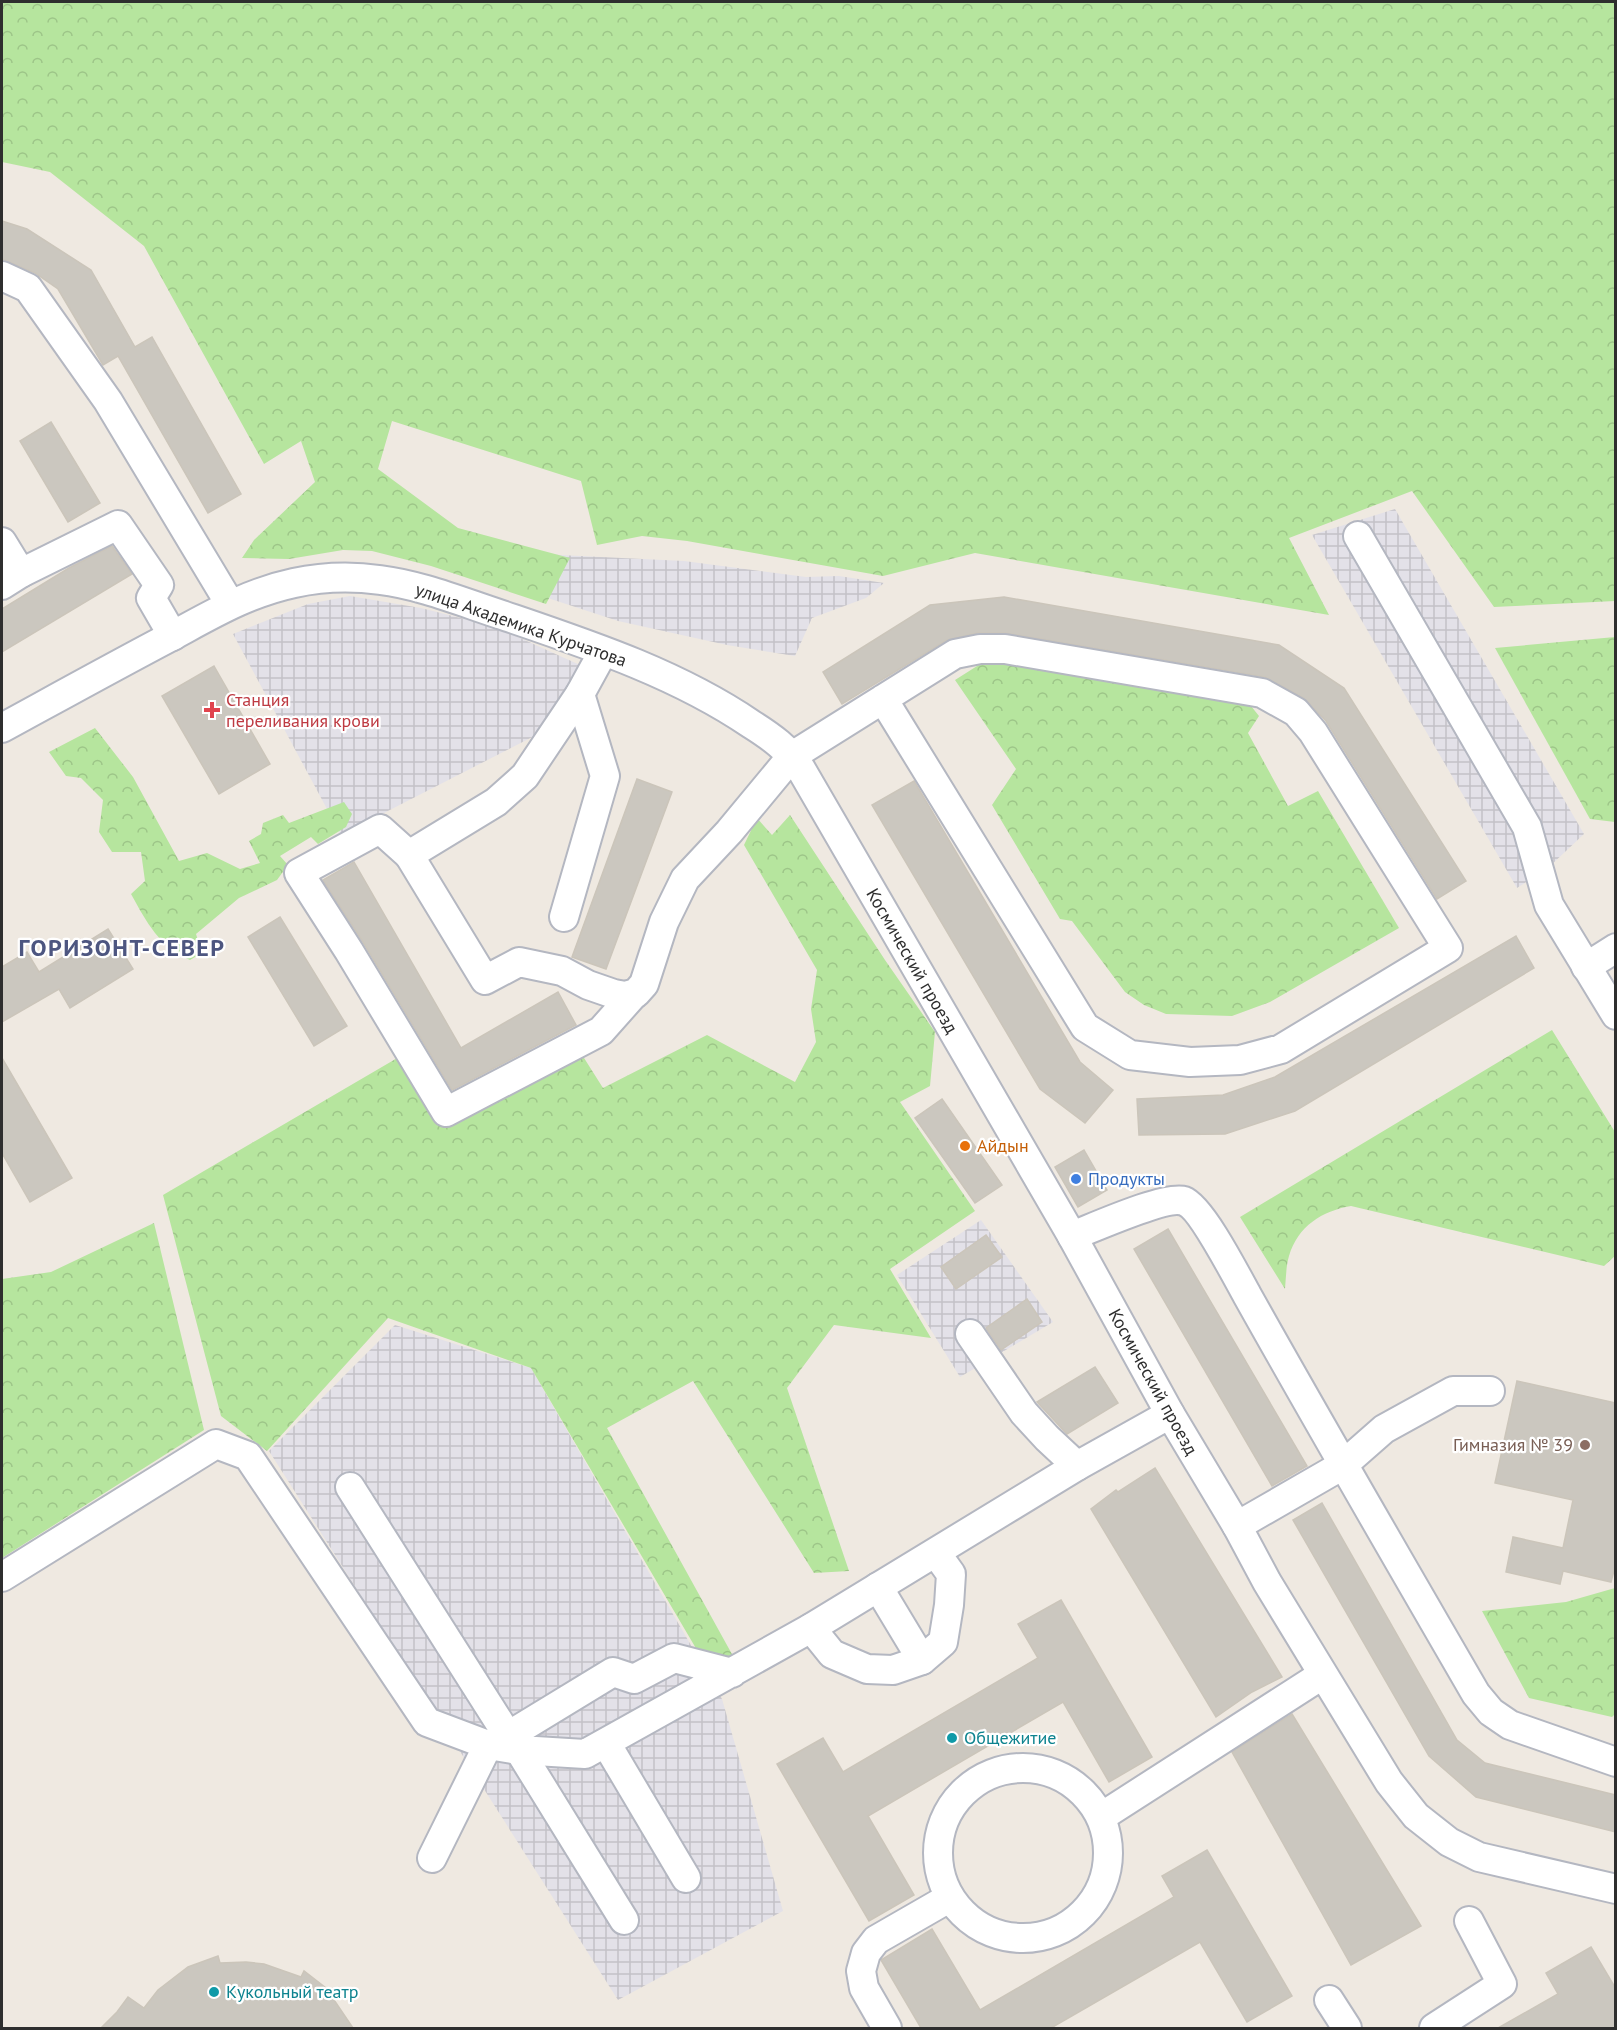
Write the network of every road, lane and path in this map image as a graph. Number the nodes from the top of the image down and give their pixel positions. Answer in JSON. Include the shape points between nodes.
{"nodes":[{"id":1,"x":2,"y":276,"type":"edge"},
{"id":2,"x":1358,"y":536,"type":"dead end"},
{"id":3,"x":2,"y":542,"type":"edge"},
{"id":4,"x":11,"y":579,"type":"edge"},
{"id":5,"x":230,"y":604,"type":"junction"},
{"id":6,"x":172,"y":636,"type":"junction"},
{"id":7,"x":603,"y":652,"type":"junction"},
{"id":8,"x":580,"y":694,"type":"junction"},
{"id":9,"x":883,"y":699,"type":"junction"},
{"id":10,"x":2,"y":728,"type":"edge"},
{"id":11,"x":792,"y":756,"type":"junction"},
{"id":12,"x":409,"y":855,"type":"junction"},
{"id":13,"x":564,"y":917,"type":"dead end"},
{"id":14,"x":1616,"y":948,"type":"edge"},
{"id":15,"x":1586,"y":967,"type":"junction"},
{"id":16,"x":633,"y":995,"type":"junction"},
{"id":17,"x":1616,"y":1015,"type":"edge"},
{"id":18,"x":1072,"y":1236,"type":"junction"},
{"id":19,"x":970,"y":1334,"type":"dead end"},
{"id":20,"x":1490,"y":1391,"type":"dead end"},
{"id":21,"x":1170,"y":1414,"type":"junction"},
{"id":22,"x":1343,"y":1465,"type":"junction"},
{"id":23,"x":1077,"y":1466,"type":"junction"},
{"id":24,"x":350,"y":1487,"type":"dead end"},
{"id":25,"x":1237,"y":1526,"type":"junction"},
{"id":26,"x":936,"y":1553,"type":"junction"},
{"id":27,"x":2,"y":1577,"type":"edge"},
{"id":28,"x":878,"y":1587,"type":"junction"},
{"id":29,"x":811,"y":1628,"type":"junction"},
{"id":30,"x":922,"y":1660,"type":"junction"},
{"id":31,"x":732,"y":1673,"type":"junction"},
{"id":32,"x":1322,"y":1675,"type":"junction"},
{"id":33,"x":606,"y":1743,"type":"junction"},
{"id":34,"x":505,"y":1744,"type":"junction"},
{"id":35,"x":1616,"y":1761,"type":"edge"},
{"id":36,"x":1101,"y":1817,"type":"junction"},
{"id":37,"x":432,"y":1858,"type":"dead end"},
{"id":38,"x":686,"y":1878,"type":"dead end"},
{"id":39,"x":1616,"y":1889,"type":"edge"},
{"id":40,"x":949,"y":1899,"type":"junction"},
{"id":41,"x":624,"y":1920,"type":"dead end"},
{"id":42,"x":1469,"y":1922,"type":"dead end"},
{"id":43,"x":1329,"y":2000,"type":"dead end"},
{"id":44,"x":887,"y":2028,"type":"edge"},
{"id":45,"x":1347,"y":2028,"type":"edge"},
{"id":46,"x":1434,"y":2028,"type":"edge"}],
"edges":[{"from":1,"to":5,"type":"street","via":[[28,288],[108,401]]},
{"from":2,"to":15,"type":"street","via":[[1527,827],[1549,905]]},
{"from":3,"to":4,"type":"street"},
{"from":4,"to":6,"type":"street","via":[[118,525],[159,585],[151,598]]},
{"from":5,"to":6,"type":"street","name":"улица Академика Курчатова"},
{"from":5,"to":7,"type":"street","name":"улица Академика Курчатова","via":[[311,580],[379,579],[441,595]]},
{"from":6,"to":10,"type":"street","name":"улица Академика Курчатова"},
{"from":7,"to":8,"type":"street"},
{"from":7,"to":11,"type":"street","name":"улица Академика Курчатова","via":[[718,703]]},
{"from":8,"to":12,"type":"street","via":[[525,776],[496,802]]},
{"from":8,"to":13,"type":"street","via":[[605,776]]},
{"from":9,"to":9,"type":"street","via":[[955,654],[980,649],[1005,649],[1262,693],[1296,712],[1313,732],[1448,948],[1281,1049],[1240,1060],[1190,1062],[1130,1055],[1085,1027]]},
{"from":9,"to":11,"type":"street"},
{"from":11,"to":16,"type":"street","via":[[685,879],[664,922],[644,984]]},
{"from":11,"to":18,"type":"street","name":"Космический проезд"},
{"from":12,"to":16,"type":"street","via":[[484,980],[519,962],[562,971],[614,994]]},
{"from":12,"to":16,"type":"street","via":[[380,829],[299,873],[446,1112],[601,1031]]},
{"from":14,"to":15,"type":"street"},
{"from":15,"to":17,"type":"street"},
{"from":18,"to":21,"type":"street","name":"Космический проезд"},
{"from":18,"to":22,"type":"street","via":[[1161,1202],[1184,1201],[1197,1211]]},
{"from":19,"to":23,"type":"street","via":[[1024,1413]]},
{"from":20,"to":22,"type":"street","via":[[1453,1391],[1384,1429]]},
{"from":21,"to":23,"type":"street"},
{"from":21,"to":25,"type":"street","name":"Космический проезд"},
{"from":22,"to":25,"type":"street"},
{"from":22,"to":35,"type":"street","via":[[1476,1694],[1491,1712],[1510,1725]]},
{"from":23,"to":26,"type":"street"},
{"from":24,"to":34,"type":"street"},
{"from":25,"to":32,"type":"street","name":"Космический проезд"},
{"from":26,"to":28,"type":"street"},
{"from":26,"to":30,"type":"street","via":[[951,1574],[949,1605],[943,1642]]},
{"from":27,"to":34,"type":"street","via":[[216,1444],[248,1456],[427,1722]]},
{"from":28,"to":29,"type":"street"},
{"from":28,"to":30,"type":"street"},
{"from":29,"to":30,"type":"street","via":[[832,1653],[867,1669],[893,1670]]},
{"from":29,"to":31,"type":"street"},
{"from":31,"to":33,"type":"street"},
{"from":31,"to":34,"type":"street","via":[[674,1658],[634,1679],[613,1672]]},
{"from":32,"to":36,"type":"street"},
{"from":32,"to":39,"type":"street","name":"Космический проезд","via":[[1389,1782],[1416,1816],[1438,1834],[1479,1857]]},
{"from":33,"to":34,"type":"street","via":[[585,1754]]},
{"from":33,"to":38,"type":"street"},
{"from":34,"to":37,"type":"street"},
{"from":34,"to":41,"type":"street"},
{"from":36,"to":40,"type":"street","via":[[1109,1844],[1107,1873],[1095,1900],[1076,1921],[1051,1935],[1022,1939],[994,1934],[969,1920]]},
{"from":36,"to":40,"type":"street","via":[[1085,1793],[1063,1777],[1036,1768],[1008,1768],[982,1777],[960,1794],[944,1818],[937,1845],[939,1873]]},
{"from":40,"to":44,"type":"street","via":[[876,1940],[866,1953],[861,1971],[864,1988]]},
{"from":42,"to":46,"type":"street","via":[[1502,1984]]},
{"from":43,"to":45,"type":"street"}]}
